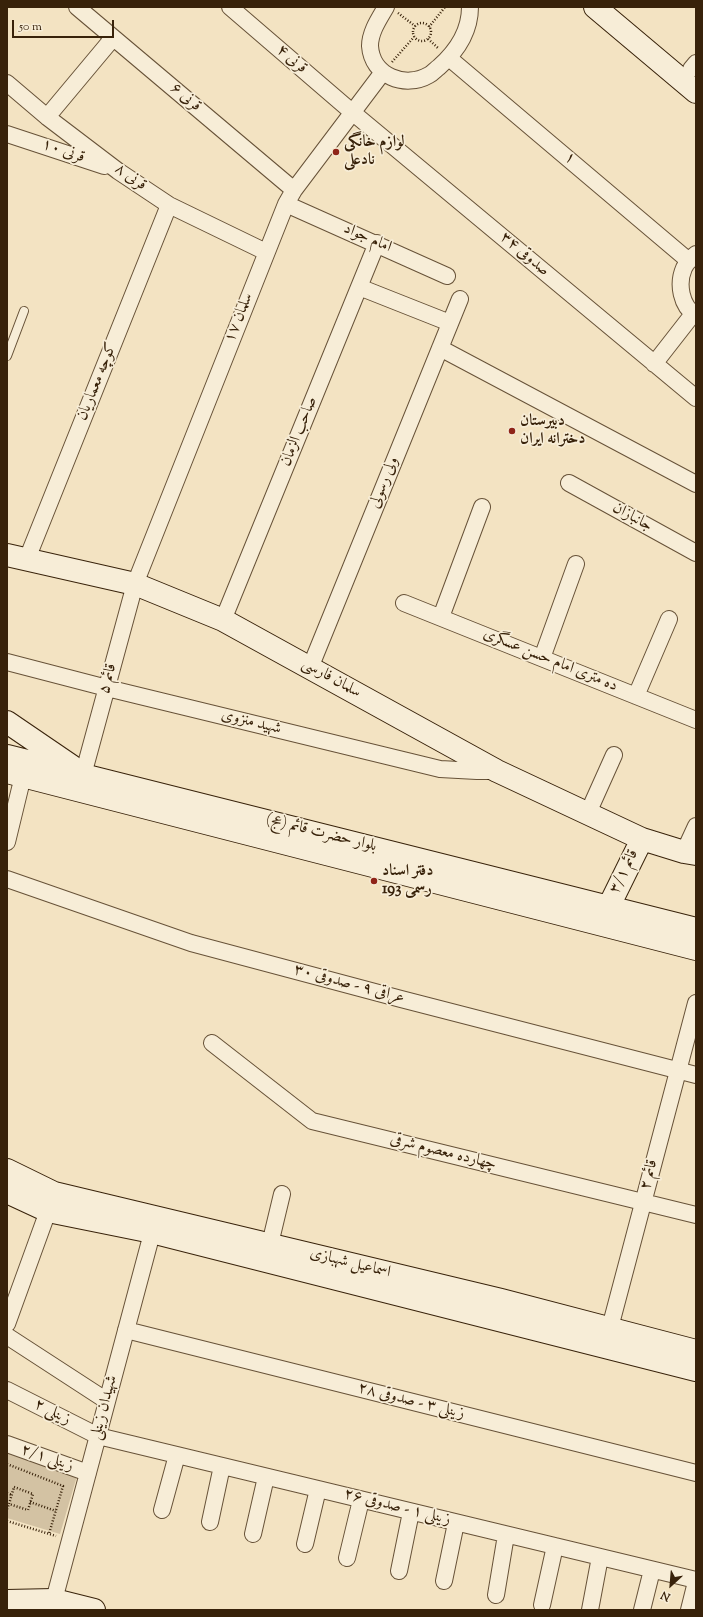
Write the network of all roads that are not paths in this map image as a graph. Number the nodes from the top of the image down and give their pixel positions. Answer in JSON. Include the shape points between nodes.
{"nodes":[{"id":1,"x":77,"y":7,"type":"edge"},
{"id":2,"x":230,"y":7,"type":"edge"},
{"id":3,"x":470,"y":7,"type":"edge"},
{"id":4,"x":595,"y":7,"type":"edge"},
{"id":5,"x":617,"y":7,"type":"edge"},
{"id":6,"x":392,"y":9,"type":"edge"},
{"id":7,"x":113,"y":38,"type":"junction"},
{"id":8,"x":449,"y":58,"type":"junction"},
{"id":9,"x":694,"y":68,"type":"edge"},
{"id":10,"x":383,"y":72,"type":"junction"},
{"id":11,"x":7,"y":83,"type":"edge"},
{"id":12,"x":696,"y":92,"type":"edge"},
{"id":13,"x":352,"y":112,"type":"junction"},
{"id":14,"x":47,"y":117,"type":"junction"},
{"id":15,"x":7,"y":134,"type":"edge"},
{"id":16,"x":118,"y":171,"type":"junction"},
{"id":17,"x":294,"y":190,"type":"junction"},
{"id":18,"x":286,"y":204,"type":"junction"},
{"id":19,"x":169,"y":205,"type":"junction"},
{"id":20,"x":377,"y":244,"type":"junction"},
{"id":21,"x":266,"y":252,"type":"junction"},
{"id":22,"x":692,"y":257,"type":"edge"},
{"id":23,"x":447,"y":276,"type":"dead end"},
{"id":24,"x":359,"y":287,"type":"junction"},
{"id":25,"x":460,"y":299,"type":"dead end"},
{"id":26,"x":24,"y":311,"type":"dead end"},
{"id":27,"x":695,"y":315,"type":"edge"},
{"id":28,"x":450,"y":323,"type":"junction"},
{"id":29,"x":440,"y":348,"type":"junction"},
{"id":30,"x":7,"y":356,"type":"edge"},
{"id":31,"x":654,"y":364,"type":"junction"},
{"id":32,"x":696,"y":398,"type":"edge"},
{"id":33,"x":569,"y":483,"type":"dead end"},
{"id":34,"x":696,"y":484,"type":"edge"},
{"id":35,"x":482,"y":507,"type":"dead end"},
{"id":36,"x":696,"y":554,"type":"edge"},
{"id":37,"x":17,"y":557,"type":"edge"},
{"id":38,"x":576,"y":564,"type":"dead end"},
{"id":39,"x":135,"y":584,"type":"junction"},
{"id":40,"x":404,"y":603,"type":"dead end"},
{"id":41,"x":441,"y":618,"type":"junction"},
{"id":42,"x":669,"y":619,"type":"dead end"},
{"id":43,"x":223,"y":620,"type":"junction"},
{"id":44,"x":542,"y":658,"type":"junction"},
{"id":45,"x":7,"y":662,"type":"edge"},
{"id":46,"x":310,"y":668,"type":"junction"},
{"id":47,"x":107,"y":688,"type":"junction"},
{"id":48,"x":636,"y":696,"type":"junction"},
{"id":49,"x":696,"y":720,"type":"edge"},
{"id":50,"x":7,"y":722,"type":"edge"},
{"id":51,"x":614,"y":755,"type":"dead end"},
{"id":52,"x":7,"y":756,"type":"edge"},
{"id":53,"x":497,"y":771,"type":"junction"},
{"id":54,"x":15,"y":774,"type":"edge"},
{"id":55,"x":85,"y":784,"type":"junction"},
{"id":56,"x":588,"y":814,"type":"junction"},
{"id":57,"x":696,"y":826,"type":"edge"},
{"id":58,"x":642,"y":838,"type":"junction"},
{"id":59,"x":7,"y":842,"type":"edge"},
{"id":60,"x":690,"y":853,"type":"edge"},
{"id":61,"x":7,"y":879,"type":"edge"},
{"id":62,"x":609,"y":906,"type":"junction"},
{"id":63,"x":696,"y":928,"type":"edge"},
{"id":64,"x":696,"y":949,"type":"edge"},
{"id":65,"x":696,"y":1002,"type":"edge"},
{"id":66,"x":212,"y":1043,"type":"dead end"},
{"id":67,"x":678,"y":1070,"type":"junction"},
{"id":68,"x":696,"y":1075,"type":"edge"},
{"id":69,"x":7,"y":1170,"type":"edge"},
{"id":70,"x":7,"y":1192,"type":"edge"},
{"id":71,"x":282,"y":1194,"type":"dead end"},
{"id":72,"x":643,"y":1202,"type":"junction"},
{"id":73,"x":48,"y":1211,"type":"junction"},
{"id":74,"x":696,"y":1215,"type":"edge"},
{"id":75,"x":154,"y":1224,"type":"junction"},
{"id":76,"x":270,"y":1244,"type":"junction"},
{"id":77,"x":7,"y":1324,"type":"edge"},
{"id":78,"x":126,"y":1330,"type":"junction"},
{"id":79,"x":7,"y":1336,"type":"edge"},
{"id":80,"x":607,"y":1338,"type":"junction"},
{"id":81,"x":696,"y":1351,"type":"edge"},
{"id":82,"x":696,"y":1370,"type":"edge"},
{"id":83,"x":7,"y":1390,"type":"edge"},
{"id":84,"x":107,"y":1401,"type":"junction"},
{"id":85,"x":98,"y":1436,"type":"junction"},
{"id":86,"x":7,"y":1444,"type":"edge"},
{"id":87,"x":177,"y":1455,"type":"junction"},
{"id":88,"x":222,"y":1466,"type":"junction"},
{"id":89,"x":88,"y":1473,"type":"junction"},
{"id":90,"x":696,"y":1473,"type":"edge"},
{"id":91,"x":266,"y":1477,"type":"junction"},
{"id":92,"x":318,"y":1489,"type":"junction"},
{"id":93,"x":362,"y":1500,"type":"junction"},
{"id":94,"x":162,"y":1510,"type":"dead end"},
{"id":95,"x":411,"y":1512,"type":"junction"},
{"id":96,"x":210,"y":1522,"type":"dead end"},
{"id":97,"x":456,"y":1523,"type":"junction"},
{"id":98,"x":253,"y":1534,"type":"dead end"},
{"id":99,"x":506,"y":1535,"type":"junction"},
{"id":100,"x":305,"y":1544,"type":"dead end"},
{"id":101,"x":555,"y":1546,"type":"junction"},
{"id":102,"x":600,"y":1557,"type":"junction"},
{"id":103,"x":347,"y":1558,"type":"dead end"},
{"id":104,"x":652,"y":1570,"type":"junction"},
{"id":105,"x":399,"y":1571,"type":"dead end"},
{"id":106,"x":444,"y":1581,"type":"dead end"},
{"id":107,"x":696,"y":1581,"type":"edge"},
{"id":108,"x":496,"y":1594,"type":"dead end"},
{"id":109,"x":7,"y":1601,"type":"edge"},
{"id":110,"x":52,"y":1605,"type":"edge"},
{"id":111,"x":542,"y":1605,"type":"dead end"},
{"id":112,"x":94,"y":1610,"type":"edge"},
{"id":113,"x":590,"y":1610,"type":"edge"},
{"id":114,"x":642,"y":1610,"type":"edge"},
{"id":115,"x":689,"y":1610,"type":"edge"}],
"edges":[{"from":1,"to":7,"type":"street","name":"قرنی ۶"},
{"from":2,"to":13,"type":"street","name":"قرنی ۴"},
{"from":3,"to":8,"type":"street","via":[[466,31]]},
{"from":4,"to":12,"type":"street"},
{"from":5,"to":9,"type":"street"},
{"from":6,"to":10,"type":"street","via":[[373,32],[370,46],[373,57]]},
{"from":7,"to":14,"type":"street"},
{"from":7,"to":17,"type":"street","name":"قرنی ۶"},
{"from":8,"to":10,"type":"street","via":[[429,75],[416,80],[391,78]]},
{"from":8,"to":22,"type":"street","name":"۱"},
{"from":10,"to":13,"type":"street","name":"سلمان ۱۷"},
{"from":11,"to":14,"type":"street","name":"قرنی ۸"},
{"from":13,"to":17,"type":"street","name":"سلمان ۱۷"},
{"from":13,"to":31,"type":"street","name":"صدوقی ۳۴"},
{"from":14,"to":16,"type":"street","name":"قرنی ۸"},
{"from":15,"to":16,"type":"street","name":"قرنی ۱۰"},
{"from":16,"to":19,"type":"street","name":"قرنی ۸"},
{"from":17,"to":18,"type":"street","name":"سلمان ۱۷"},
{"from":18,"to":20,"type":"street","name":"امام جواد"},
{"from":18,"to":21,"type":"street","name":"سلمان ۱۷"},
{"from":19,"to":21,"type":"street","name":"قرنی ۸"},
{"from":19,"to":37,"type":"street","name":"کوچه معماریان"},
{"from":20,"to":23,"type":"street","name":"امام جواد"},
{"from":20,"to":24,"type":"street","name":"صاحب الزمان"},
{"from":21,"to":39,"type":"street","name":"سلمان ۱۷"},
{"from":22,"to":27,"type":"street","via":[[681,276],[681,292]]},
{"from":24,"to":28,"type":"street"},
{"from":24,"to":43,"type":"street","name":"صاحب الزمان"},
{"from":25,"to":28,"type":"street","name":"ولی رسولی"},
{"from":26,"to":30,"type":"lane"},
{"from":27,"to":31,"type":"street"},
{"from":28,"to":29,"type":"street","name":"ولی رسولی"},
{"from":29,"to":34,"type":"street"},
{"from":29,"to":46,"type":"street","name":"ولی رسولی"},
{"from":31,"to":32,"type":"street","name":"صدوقی ۳۴"},
{"from":33,"to":36,"type":"street","name":"جانبازان"},
{"from":35,"to":41,"type":"street"},
{"from":37,"to":39,"type":"street","name":"سلمان فارسی"},
{"from":38,"to":44,"type":"street"},
{"from":39,"to":43,"type":"street","name":"سلمان فارسی"},
{"from":39,"to":47,"type":"street","name":"قائم ۵"},
{"from":40,"to":41,"type":"street","name":"ده متری امام حسن عسگری"},
{"from":41,"to":44,"type":"street","name":"ده متری امام حسن عسگری"},
{"from":42,"to":48,"type":"street"},
{"from":43,"to":46,"type":"street","name":"سلمان فارسی"},
{"from":44,"to":48,"type":"street","name":"ده متری امام حسن عسگری"},
{"from":45,"to":47,"type":"street","name":"شهید منزوی"},
{"from":46,"to":53,"type":"street","name":"سلمان فارسی"},
{"from":47,"to":53,"type":"street","name":"شهید منزوی","via":[[440,769]]},
{"from":47,"to":55,"type":"street","name":"قائم ۵"},
{"from":48,"to":49,"type":"street","name":"ده متری امام حسن عسگری"},
{"from":50,"to":55,"type":"street","name":"بلوار حضرت قائم (عج)"},
{"from":51,"to":56,"type":"street"},
{"from":52,"to":55,"type":"street"},
{"from":53,"to":56,"type":"street","name":"سلمان فارسی"},
{"from":54,"to":55,"type":"street"},
{"from":54,"to":59,"type":"street"},
{"from":55,"to":62,"type":"street","name":"بلوار حضرت قائم (عج)"},
{"from":55,"to":64,"type":"street","name":"بلوار حضرت قائم (عج)"},
{"from":56,"to":58,"type":"street","name":"سلمان فارسی"},
{"from":57,"to":60,"type":"street"},
{"from":58,"to":60,"type":"street","name":"سلمان فارسی"},
{"from":58,"to":62,"type":"street","name":"قائم ۳/۱"},
{"from":61,"to":67,"type":"street","name":"عراقی ۹ - صدوقی ۳۰","via":[[192,943],[401,1000]]},
{"from":62,"to":63,"type":"street","name":"بلوار حضرت قائم (عج)"},
{"from":65,"to":67,"type":"street","name":"قائم ۲"},
{"from":66,"to":72,"type":"street","name":"چهارده معصوم شرقی","via":[[312,1121]]},
{"from":67,"to":68,"type":"street","name":"عراقی ۹ - صدوقی ۳۰"},
{"from":67,"to":72,"type":"street","name":"قائم ۲"},
{"from":69,"to":75,"type":"street","name":"اسماعیل شهبازی","via":[[54,1193]]},
{"from":70,"to":73,"type":"street","name":"اسماعیل شهبازی"},
{"from":71,"to":76,"type":"street"},
{"from":72,"to":74,"type":"street","name":"چهارده معصوم شرقی"},
{"from":72,"to":80,"type":"street","name":"قائم ۲"},
{"from":73,"to":75,"type":"street","name":"اسماعیل شهبازی"},
{"from":73,"to":77,"type":"street"},
{"from":75,"to":76,"type":"street","name":"اسماعیل شهبازی"},
{"from":75,"to":78,"type":"street","name":"شهیدان زینلی"},
{"from":75,"to":80,"type":"street","name":"اسماعیل شهبازی"},
{"from":76,"to":80,"type":"street","name":"اسماعیل شهبازی","via":[[501,1300]]},
{"from":78,"to":84,"type":"street","name":"شهیدان زینلی"},
{"from":78,"to":90,"type":"street","name":"زینلی ۳ - صدوقی ۲۸"},
{"from":79,"to":84,"type":"street"},
{"from":80,"to":81,"type":"street","name":"اسماعیل شهبازی"},
{"from":80,"to":82,"type":"street","name":"اسماعیل شهبازی"},
{"from":83,"to":85,"type":"street","name":"زینلی ۲"},
{"from":84,"to":85,"type":"street","name":"شهیدان زینلی"},
{"from":85,"to":87,"type":"street","name":"زینلی ۱ - صدوقی ۲۶"},
{"from":85,"to":89,"type":"street","name":"شهیدان زینلی"},
{"from":86,"to":89,"type":"street","name":"زینلی ۲/۱"},
{"from":87,"to":88,"type":"street","name":"زینلی ۱ - صدوقی ۲۶"},
{"from":87,"to":94,"type":"street"},
{"from":88,"to":91,"type":"street","name":"زینلی ۱ - صدوقی ۲۶"},
{"from":88,"to":96,"type":"street"},
{"from":89,"to":110,"type":"street","name":"شهیدان زینلی"},
{"from":91,"to":92,"type":"street","name":"زینلی ۱ - صدوقی ۲۶"},
{"from":91,"to":98,"type":"street"},
{"from":92,"to":93,"type":"street","name":"زینلی ۱ - صدوقی ۲۶"},
{"from":92,"to":100,"type":"street"},
{"from":93,"to":95,"type":"street","name":"زینلی ۱ - صدوقی ۲۶"},
{"from":93,"to":103,"type":"street"},
{"from":95,"to":97,"type":"street","name":"زینلی ۱ - صدوقی ۲۶"},
{"from":95,"to":105,"type":"street"},
{"from":97,"to":99,"type":"street","name":"زینلی ۱ - صدوقی ۲۶"},
{"from":97,"to":106,"type":"street"},
{"from":99,"to":101,"type":"street","name":"زینلی ۱ - صدوقی ۲۶"},
{"from":99,"to":108,"type":"street"},
{"from":101,"to":102,"type":"street","name":"زینلی ۱ - صدوقی ۲۶"},
{"from":101,"to":111,"type":"street"},
{"from":102,"to":104,"type":"street","name":"زینلی ۱ - صدوقی ۲۶"},
{"from":102,"to":113,"type":"street"},
{"from":104,"to":107,"type":"street","name":"زینلی ۱ - صدوقی ۲۶"},
{"from":104,"to":114,"type":"street"},
{"from":107,"to":115,"type":"street"},
{"from":109,"to":110,"type":"street"},
{"from":110,"to":112,"type":"street"}]}
